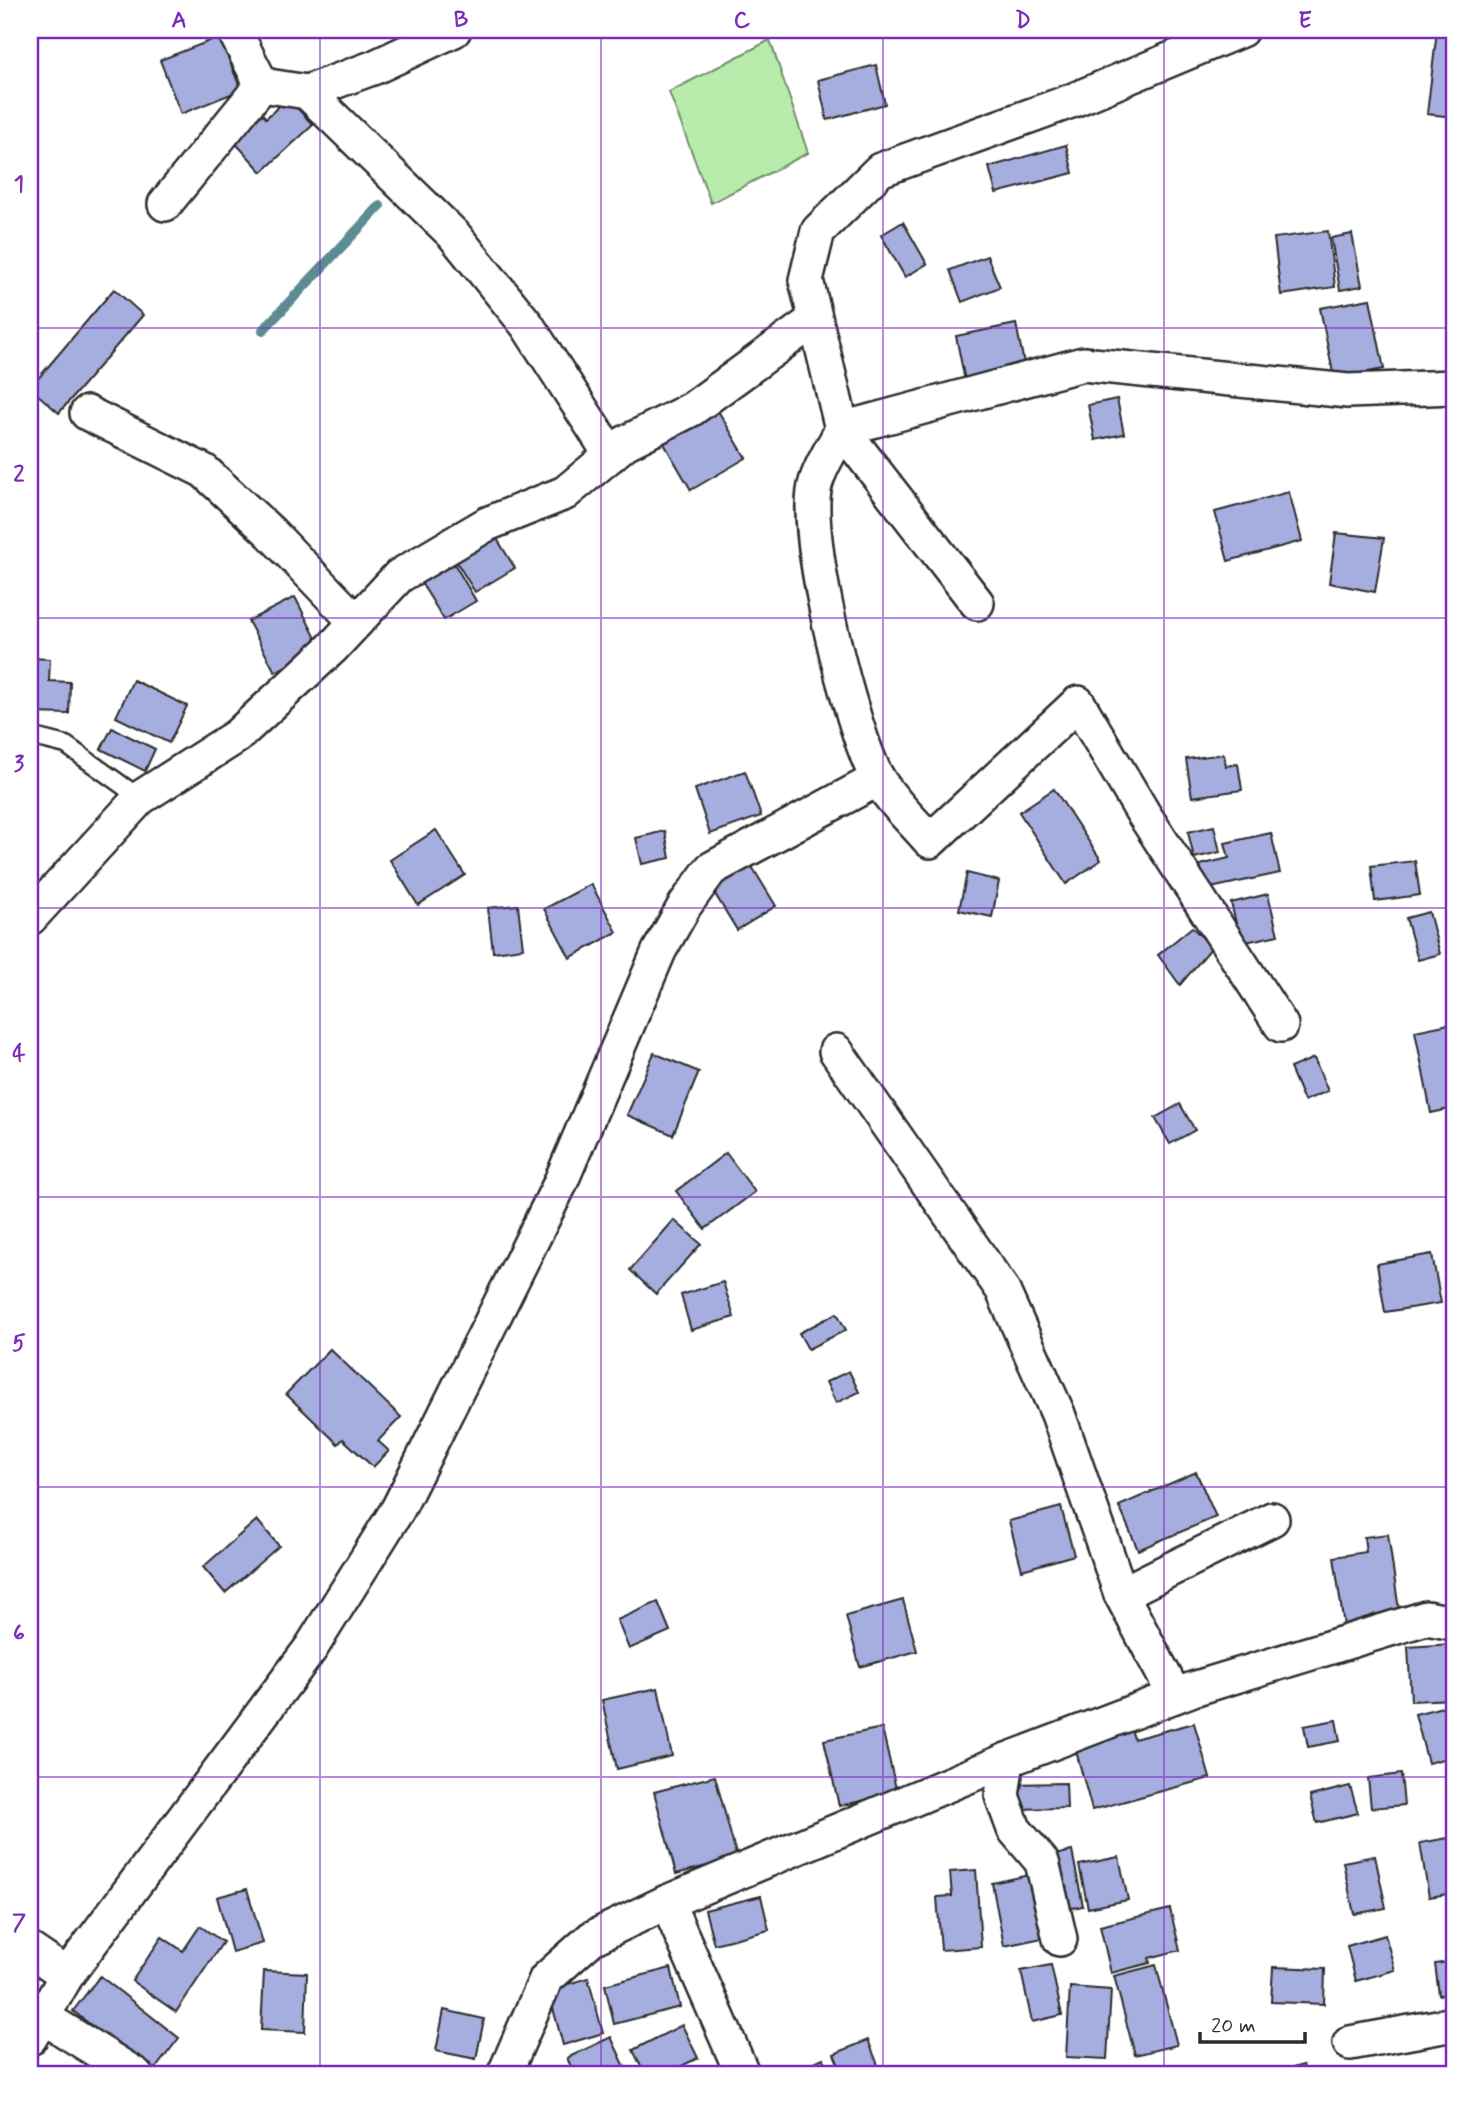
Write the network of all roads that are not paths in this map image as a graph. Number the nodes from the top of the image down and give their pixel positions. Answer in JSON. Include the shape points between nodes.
{"nodes":[{"id":1,"x":234,"y":30,"type":"edge"},
{"id":2,"x":454,"y":30,"type":"edge"},
{"id":3,"x":1241,"y":30,"type":"edge"},
{"id":4,"x":262,"y":85,"type":"junction"},
{"id":5,"x":307,"y":92,"type":"junction"},
{"id":6,"x":165,"y":204,"type":"dead end"},
{"id":7,"x":814,"y":320,"type":"junction"},
{"id":8,"x":1454,"y":387,"type":"edge"},
{"id":9,"x":87,"y":413,"type":"dead end"},
{"id":10,"x":842,"y":429,"type":"junction"},
{"id":11,"x":611,"y":455,"type":"junction"},
{"id":12,"x":976,"y":603,"type":"dead end"},
{"id":13,"x":356,"y":622,"type":"junction"},
{"id":14,"x":30,"y":736,"type":"edge"},
{"id":15,"x":878,"y":779,"type":"junction"},
{"id":16,"x":140,"y":798,"type":"junction"},
{"id":17,"x":30,"y":918,"type":"edge"},
{"id":18,"x":1281,"y":1025,"type":"dead end"},
{"id":19,"x":836,"y":1051,"type":"dead end"},
{"id":20,"x":1272,"y":1519,"type":"dead end"},
{"id":21,"x":1121,"y":1594,"type":"junction"},
{"id":22,"x":1454,"y":1623,"type":"edge"},
{"id":23,"x":1175,"y":1696,"type":"junction"},
{"id":24,"x":1007,"y":1760,"type":"junction"},
{"id":25,"x":667,"y":1902,"type":"junction"},
{"id":26,"x":1060,"y":1939,"type":"dead end"},
{"id":27,"x":30,"y":1950,"type":"edge"},
{"id":28,"x":67,"y":1975,"type":"junction"},
{"id":29,"x":1454,"y":2024,"type":"edge"},
{"id":30,"x":35,"y":2026,"type":"edge"},
{"id":31,"x":1350,"y":2043,"type":"dead end"},
{"id":32,"x":136,"y":2075,"type":"edge"},
{"id":33,"x":504,"y":2075,"type":"edge"},
{"id":34,"x":743,"y":2075,"type":"edge"}],
"edges":[{"from":1,"to":4,"type":"street"},
{"from":2,"to":5,"type":"street"},
{"from":3,"to":7,"type":"street","via":[[1071,101],[880,170],[818,231],[806,280]]},
{"from":4,"to":5,"type":"street"},
{"from":4,"to":6,"type":"street"},
{"from":5,"to":11,"type":"street","via":[[454,235],[527,325]]},
{"from":7,"to":10,"type":"street"},
{"from":7,"to":11,"type":"street","via":[[692,409],[625,443]]},
{"from":8,"to":10,"type":"street","via":[[1348,391],[1083,364]]},
{"from":9,"to":13,"type":"street","via":[[204,471]]},
{"from":10,"to":12,"type":"street"},
{"from":10,"to":15,"type":"street","via":[[815,483],[814,541],[827,615],[860,736]]},
{"from":11,"to":13,"type":"street","via":[[565,494],[487,524],[399,576]]},
{"from":13,"to":16,"type":"street","via":[[237,736]]},
{"from":14,"to":16,"type":"lane","via":[[66,745]]},
{"from":15,"to":18,"type":"street","via":[[930,841],[1078,703],[1143,813]]},
{"from":15,"to":28,"type":"street","via":[[711,869],[685,905],[659,951],[559,1186],[398,1508],[312,1648]]},
{"from":16,"to":17,"type":"street"},
{"from":19,"to":21,"type":"street","via":[[1002,1289],[1058,1414]]},
{"from":20,"to":21,"type":"street"},
{"from":21,"to":23,"type":"street"},
{"from":22,"to":23,"type":"street","via":[[1426,1618]]},
{"from":23,"to":24,"type":"street"},
{"from":24,"to":25,"type":"street"},
{"from":24,"to":26,"type":"street","via":[[1002,1796],[1014,1829],[1042,1863]]},
{"from":25,"to":33,"type":"street","via":[[592,1938],[546,1979]]},
{"from":25,"to":34,"type":"street"},
{"from":27,"to":28,"type":"street"},
{"from":28,"to":30,"type":"street"},
{"from":29,"to":31,"type":"street"},
{"from":30,"to":32,"type":"street"}]}
